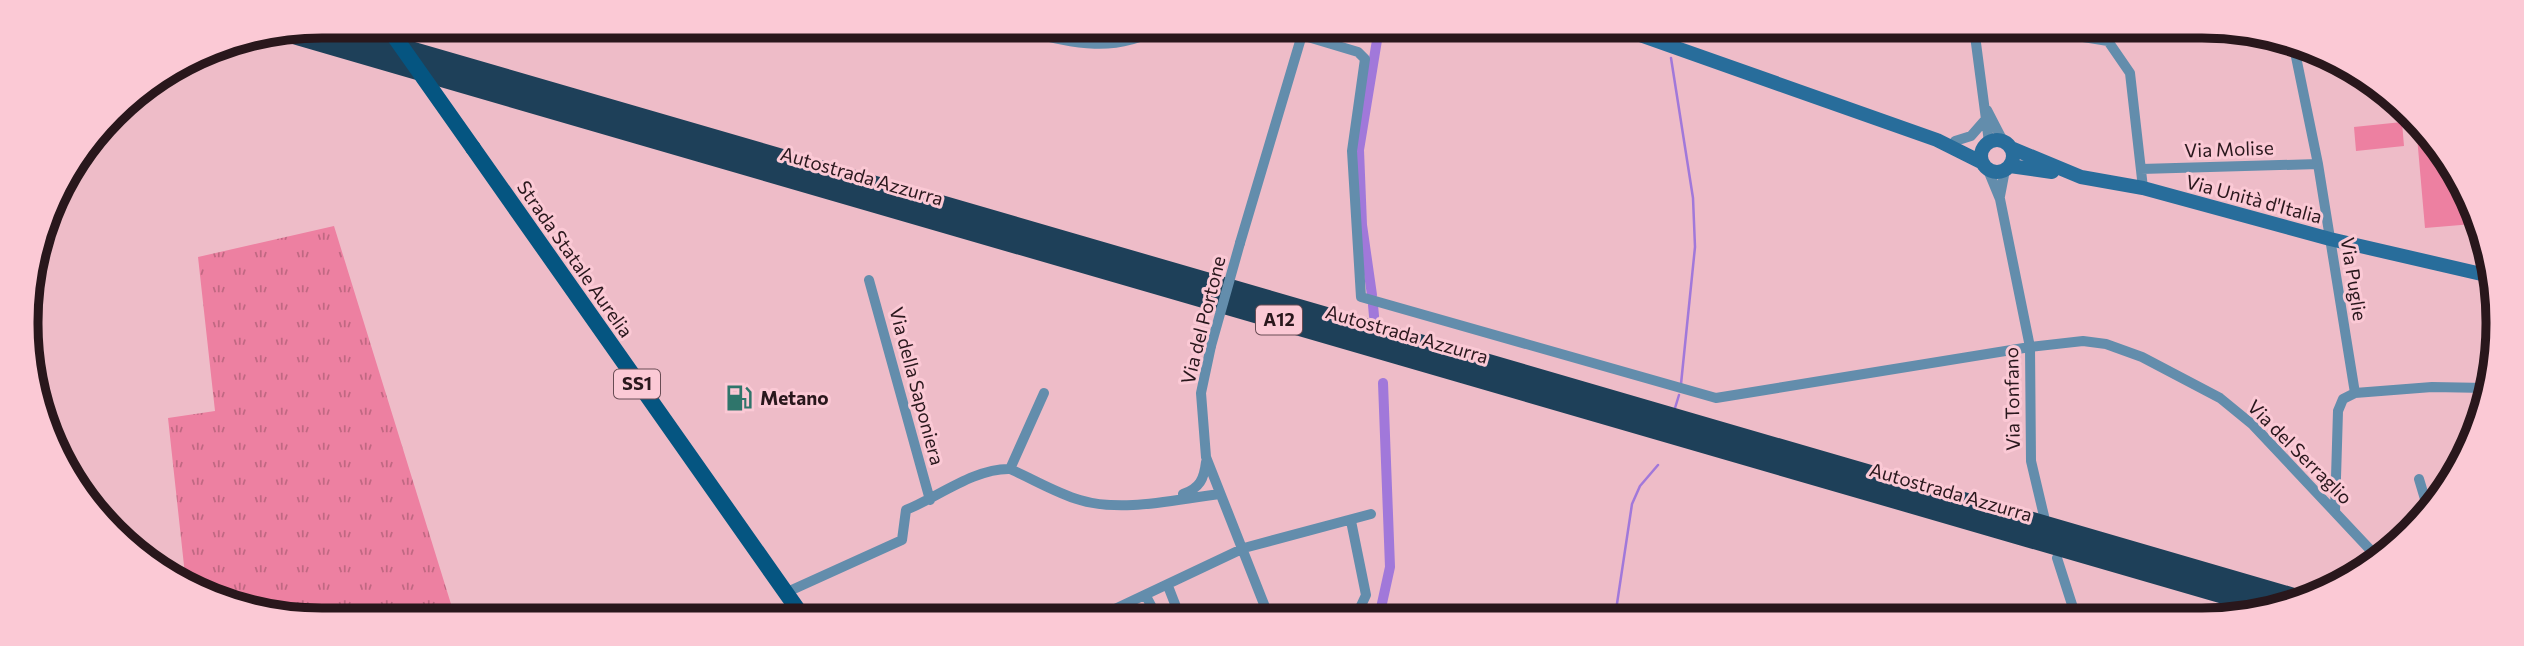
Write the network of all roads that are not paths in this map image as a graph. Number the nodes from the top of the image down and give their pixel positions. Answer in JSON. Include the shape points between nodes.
{"nodes":[{"id":1,"x":367,"y":38,"type":"edge"},
{"id":2,"x":395,"y":38,"type":"edge"},
{"id":3,"x":1051,"y":38,"type":"edge"},
{"id":4,"x":1133,"y":38,"type":"edge"},
{"id":5,"x":1301,"y":38,"type":"edge"},
{"id":6,"x":1321,"y":38,"type":"edge"},
{"id":7,"x":1648,"y":38,"type":"edge"},
{"id":8,"x":1975,"y":38,"type":"edge"},
{"id":9,"x":2090,"y":38,"type":"edge"},
{"id":10,"x":308,"y":39,"type":"edge"},
{"id":11,"x":2296,"y":55,"type":"edge"},
{"id":12,"x":1986,"y":107,"type":"junction"},
{"id":13,"x":1984,"y":120,"type":"junction"},
{"id":14,"x":1937,"y":140,"type":"junction"},
{"id":15,"x":1955,"y":141,"type":"junction"},
{"id":16,"x":1997,"y":144,"type":"junction"},
{"id":17,"x":2318,"y":164,"type":"junction"},
{"id":18,"x":1985,"y":166,"type":"junction"},
{"id":19,"x":2008,"y":168,"type":"junction"},
{"id":20,"x":2141,"y":169,"type":"junction"},
{"id":21,"x":2081,"y":177,"type":"junction"},
{"id":22,"x":2143,"y":188,"type":"junction"},
{"id":23,"x":2000,"y":199,"type":"junction"},
{"id":24,"x":2330,"y":239,"type":"junction"},
{"id":25,"x":2481,"y":274,"type":"edge"},
{"id":26,"x":869,"y":280,"type":"dead end"},
{"id":27,"x":2031,"y":347,"type":"junction"},
{"id":28,"x":2478,"y":388,"type":"edge"},
{"id":29,"x":1044,"y":393,"type":"dead end"},
{"id":30,"x":2355,"y":393,"type":"junction"},
{"id":31,"x":1206,"y":457,"type":"junction"},
{"id":32,"x":1010,"y":469,"type":"junction"},
{"id":33,"x":2419,"y":479,"type":"dead end"},
{"id":34,"x":1220,"y":494,"type":"junction"},
{"id":35,"x":2425,"y":499,"type":"edge"},
{"id":36,"x":930,"y":500,"type":"junction"},
{"id":37,"x":1167,"y":500,"type":"junction"},
{"id":38,"x":2335,"y":511,"type":"junction"},
{"id":39,"x":1371,"y":514,"type":"dead end"},
{"id":40,"x":2044,"y":516,"type":"dead end"},
{"id":41,"x":1351,"y":522,"type":"junction"},
{"id":42,"x":1244,"y":548,"type":"junction"},
{"id":43,"x":2371,"y":551,"type":"edge"},
{"id":44,"x":2057,"y":558,"type":"dead end"},
{"id":45,"x":1168,"y":586,"type":"junction"},
{"id":46,"x":785,"y":593,"type":"junction"},
{"id":47,"x":2284,"y":595,"type":"edge"},
{"id":48,"x":1146,"y":596,"type":"junction"},
{"id":49,"x":2252,"y":603,"type":"edge"},
{"id":50,"x":796,"y":608,"type":"edge"},
{"id":51,"x":1119,"y":608,"type":"edge"},
{"id":52,"x":1152,"y":608,"type":"edge"},
{"id":53,"x":1177,"y":608,"type":"edge"},
{"id":54,"x":1266,"y":608,"type":"edge"},
{"id":55,"x":1360,"y":608,"type":"edge"},
{"id":56,"x":2073,"y":608,"type":"edge"}],
"edges":[{"from":1,"to":47,"type":"highway","name":"Autostrada Azzurra","number":"A12"},
{"from":2,"to":46,"type":"main road","name":"Strada Statale Aurelia","number":"SS1","bridge":true},
{"from":3,"to":4,"type":"street","via":[[1079,45]]},
{"from":5,"to":31,"type":"street","name":"Via del Portone","bridge":true,"via":[[1211,346],[1201,393]]},
{"from":6,"to":27,"type":"street","name":"Via del Serraglio","via":[[1365,59],[1352,151],[1361,297],[1716,398]]},
{"from":7,"to":14,"type":"main road"},
{"from":8,"to":12,"type":"street"},
{"from":9,"to":20,"type":"street","via":[[2108,41],[2130,73]]},
{"from":10,"to":49,"type":"highway","name":"Autostrada Azzurra","number":"A12"},
{"from":11,"to":17,"type":"street","name":"Via Puglie"},
{"from":12,"to":13,"type":"street"},
{"from":12,"to":16,"type":"street"},
{"from":13,"to":15,"type":"street","via":[[1971,136]]},
{"from":13,"to":16,"type":"street"},
{"from":14,"to":15,"type":"main road","name":"Via Unità d'Italia"},
{"from":14,"to":18,"type":"main road"},
{"from":15,"to":16,"type":"main road","name":"Via Unità d'Italia"},
{"from":16,"to":18,"type":"main road"},
{"from":16,"to":19,"type":"main road","via":[[2013,159]]},
{"from":16,"to":21,"type":"main road","name":"Via Unità d'Italia"},
{"from":17,"to":20,"type":"street","name":"Via Molise"},
{"from":17,"to":24,"type":"street","name":"Via Puglie"},
{"from":18,"to":19,"type":"main road","via":[[1998,172]]},
{"from":18,"to":23,"type":"street"},
{"from":19,"to":21,"type":"main road"},
{"from":19,"to":23,"type":"street"},
{"from":20,"to":22,"type":"street"},
{"from":21,"to":22,"type":"main road","name":"Via Unità d'Italia"},
{"from":22,"to":24,"type":"main road","name":"Via Unità d'Italia"},
{"from":23,"to":27,"type":"street","name":"Via Tonfano"},
{"from":24,"to":25,"type":"main road","name":"Via Unità d'Italia"},
{"from":24,"to":30,"type":"street","name":"Via Puglie"},
{"from":26,"to":36,"type":"street","name":"Via della Saponiera"},
{"from":27,"to":38,"type":"street","name":"Via del Serraglio","via":[[2083,341],[2106,344],[2220,398],[2253,425]]},
{"from":27,"to":40,"type":"street","name":"Via Tonfano","via":[[2031,461]]},
{"from":28,"to":30,"type":"street"},
{"from":29,"to":32,"type":"street"},
{"from":30,"to":38,"type":"street","via":[[2343,400],[2338,411]]},
{"from":31,"to":34,"type":"street","name":"Via del Portone"},
{"from":31,"to":37,"type":"street","via":[[1204,477],[1195,490]]},
{"from":32,"to":36,"type":"street","name":"Via della Saponiera","via":[[978,476]]},
{"from":32,"to":37,"type":"street","via":[[1080,500],[1103,504]]},
{"from":33,"to":35,"type":"street"},
{"from":34,"to":37,"type":"street"},
{"from":34,"to":42,"type":"street","name":"Via del Portone"},
{"from":36,"to":46,"type":"street","name":"Via della Saponiera","via":[[906,510],[902,540]]},
{"from":38,"to":43,"type":"street","name":"Via del Serraglio"},
{"from":39,"to":41,"type":"street"},
{"from":41,"to":42,"type":"street"},
{"from":41,"to":55,"type":"street","via":[[1366,595]]},
{"from":42,"to":45,"type":"street"},
{"from":42,"to":54,"type":"street","name":"Via del Portone"},
{"from":44,"to":56,"type":"street"},
{"from":45,"to":48,"type":"street"},
{"from":45,"to":53,"type":"street"},
{"from":46,"to":50,"type":"main road","name":"Strada Statale Aurelia","number":"SS1"},
{"from":48,"to":51,"type":"street"},
{"from":48,"to":52,"type":"street"}]}
